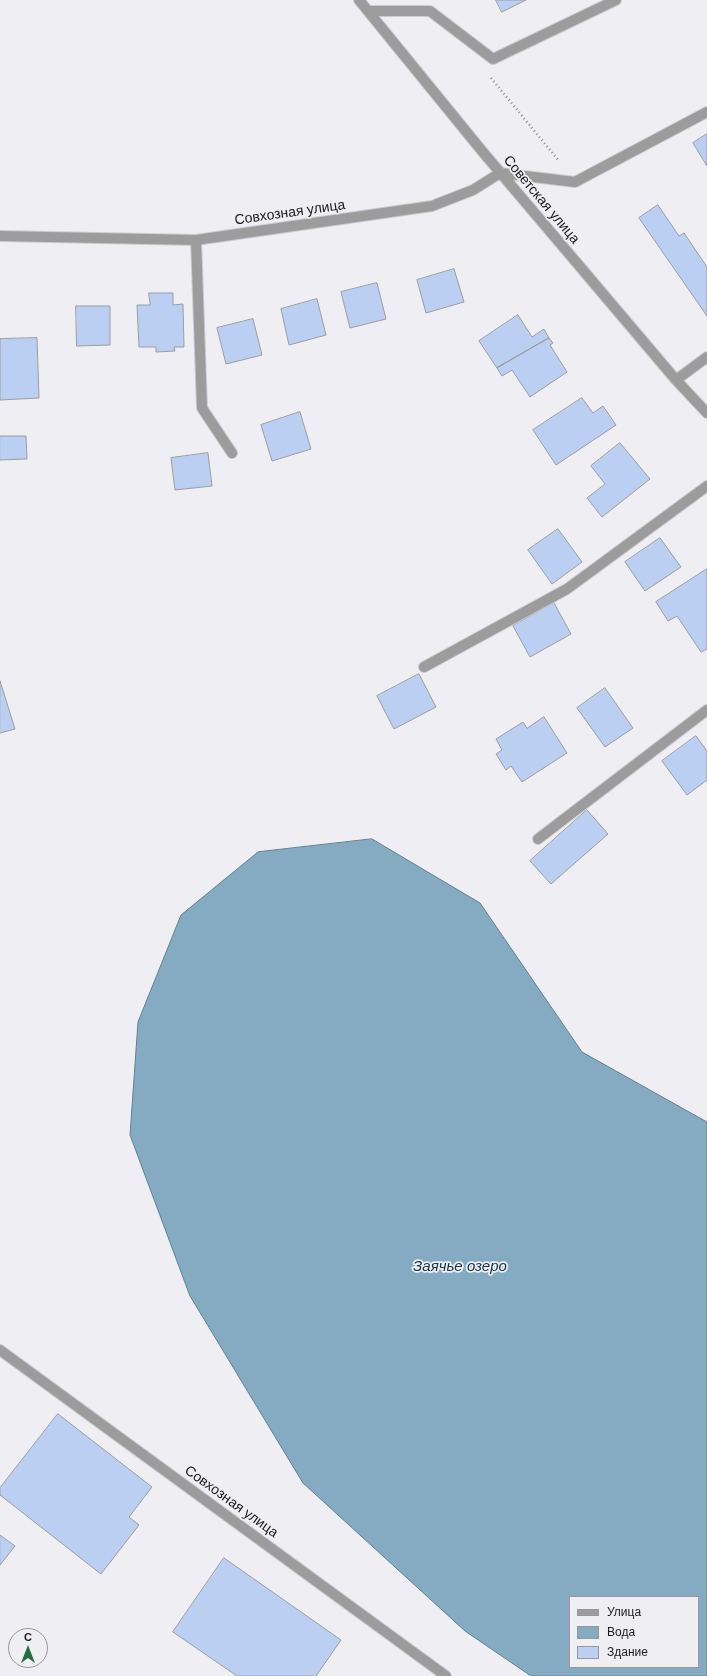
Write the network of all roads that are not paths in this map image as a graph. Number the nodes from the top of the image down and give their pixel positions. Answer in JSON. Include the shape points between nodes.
{"nodes":[{"id":1,"x":359,"y":0,"type":"edge"},
{"id":2,"x":616,"y":0,"type":"edge"},
{"id":3,"x":368,"y":10,"type":"junction"},
{"id":4,"x":707,"y":112,"type":"edge"},
{"id":5,"x":500,"y":173,"type":"junction"},
{"id":6,"x":0,"y":236,"type":"edge"},
{"id":7,"x":196,"y":240,"type":"junction"},
{"id":8,"x":707,"y":357,"type":"edge"},
{"id":9,"x":676,"y":380,"type":"junction"},
{"id":10,"x":707,"y":413,"type":"edge"},
{"id":11,"x":232,"y":453,"type":"dead end"},
{"id":12,"x":707,"y":486,"type":"edge"},
{"id":13,"x":424,"y":667,"type":"dead end"},
{"id":14,"x":707,"y":710,"type":"edge"},
{"id":15,"x":538,"y":839,"type":"dead end"},
{"id":16,"x":0,"y":1350,"type":"edge"},
{"id":17,"x":446,"y":1676,"type":"edge"}],
"edges":[{"from":1,"to":3,"type":"street","name":"Советская улица"},
{"from":2,"to":3,"type":"street","via":[[493,59],[430,11]]},
{"from":3,"to":5,"type":"street","name":"Советская улица"},
{"from":4,"to":5,"type":"street","via":[[575,182]]},
{"from":5,"to":7,"type":"street","name":"Совхозная улица","via":[[472,190],[432,206]]},
{"from":5,"to":9,"type":"street","name":"Советская улица"},
{"from":6,"to":7,"type":"street","name":"Совхозная улица"},
{"from":7,"to":11,"type":"street","via":[[202,408]]},
{"from":8,"to":9,"type":"street"},
{"from":9,"to":10,"type":"street","name":"Советская улица"},
{"from":12,"to":13,"type":"street","via":[[567,589]]},
{"from":14,"to":15,"type":"street"},
{"from":16,"to":17,"type":"street","name":"Совхозная улица"}]}
